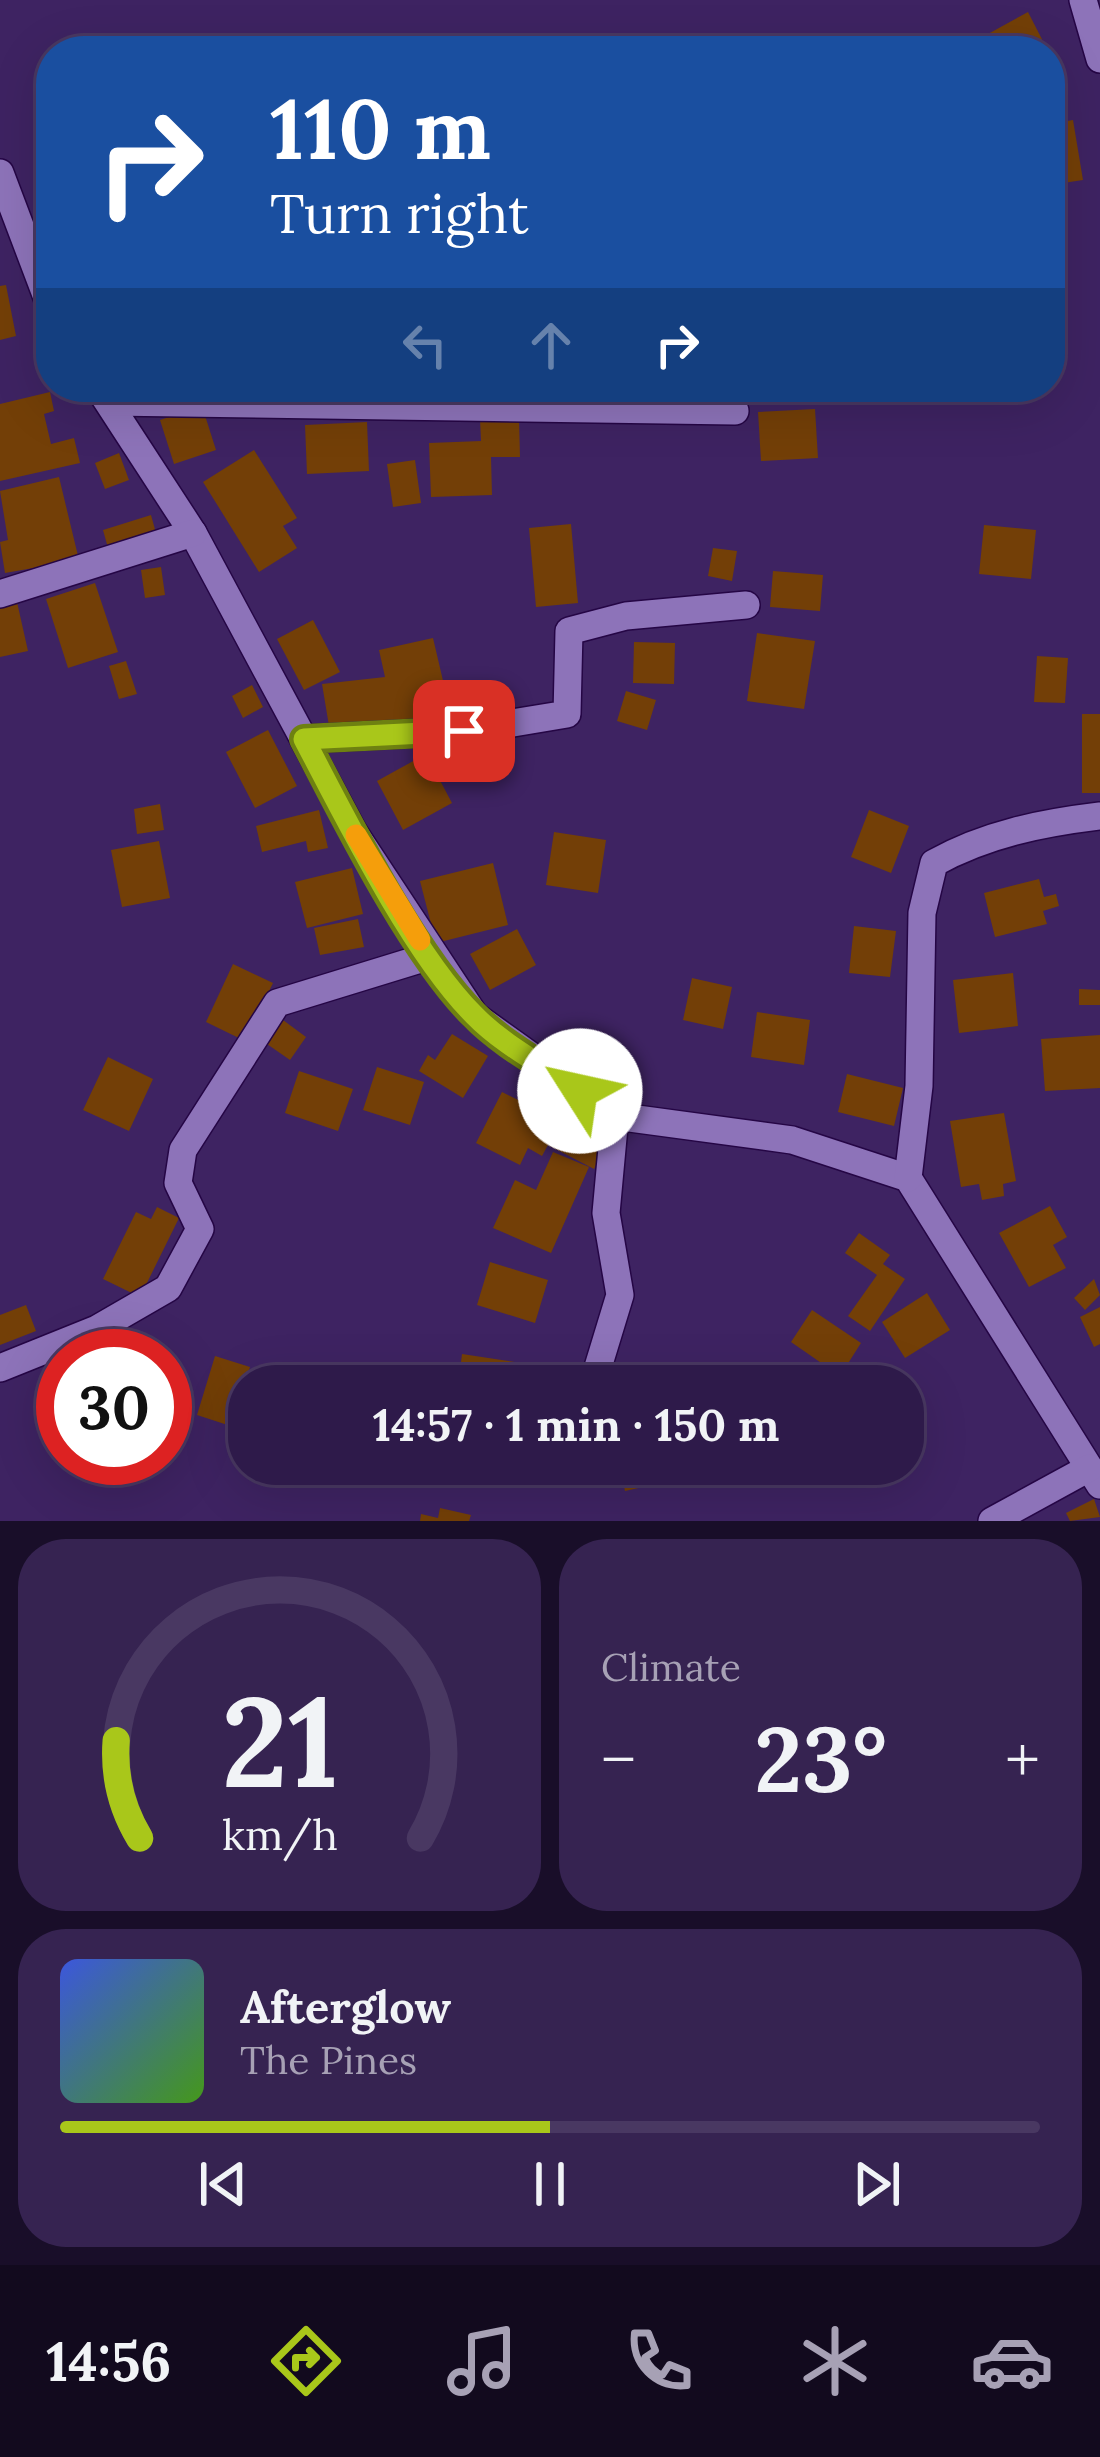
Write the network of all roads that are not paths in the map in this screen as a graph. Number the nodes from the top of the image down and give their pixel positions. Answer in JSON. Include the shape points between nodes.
{"nodes":[{"id":1,"x":1083,"y":0,"type":"edge"},
{"id":2,"x":1100,"y":59,"type":"edge"},
{"id":3,"x":0,"y":173,"type":"edge"},
{"id":4,"x":30,"y":261,"type":"junction"},
{"id":5,"x":0,"y":267,"type":"edge"},
{"id":6,"x":36,"y":274,"type":"edge"},
{"id":7,"x":108,"y":402,"type":"edge"},
{"id":8,"x":379,"y":402,"type":"edge"},
{"id":9,"x":734,"y":411,"type":"dead end"},
{"id":10,"x":193,"y":532,"type":"junction"},
{"id":11,"x":0,"y":594,"type":"edge"},
{"id":12,"x":746,"y":604,"type":"dead end"},
{"id":13,"x":304,"y":739,"type":"junction"},
{"id":14,"x":1100,"y":816,"type":"edge"},
{"id":15,"x":430,"y":956,"type":"junction"},
{"id":16,"x":615,"y":1116,"type":"junction"},
{"id":17,"x":908,"y":1178,"type":"junction"},
{"id":18,"x":598,"y":1365,"type":"edge"},
{"id":19,"x":0,"y":1368,"type":"edge"},
{"id":20,"x":1095,"y":1477,"type":"edge"},
{"id":21,"x":992,"y":1521,"type":"edge"}],
"edges":[{"from":1,"to":2,"type":"street"},
{"from":3,"to":4,"type":"street"},
{"from":4,"to":5,"type":"street"},
{"from":4,"to":6,"type":"street"},
{"from":7,"to":10,"type":"street"},
{"from":8,"to":9,"type":"street"},
{"from":10,"to":11,"type":"street"},
{"from":10,"to":13,"type":"street"},
{"from":12,"to":13,"type":"street","via":[[626,616],[569,631],[567,714],[464,731]]},
{"from":13,"to":15,"type":"street"},
{"from":14,"to":17,"type":"street","via":[[970,843],[934,862],[922,913],[919,1086]]},
{"from":15,"to":16,"type":"street","via":[[475,1016]]},
{"from":15,"to":19,"type":"street","via":[[277,1003],[183,1150],[178,1183],[200,1229],[168,1288],[97,1329]]},
{"from":16,"to":17,"type":"street","via":[[792,1140]]},
{"from":16,"to":18,"type":"street","via":[[606,1214],[620,1295]]},
{"from":17,"to":20,"type":"street"},
{"from":20,"to":21,"type":"street"}]}
